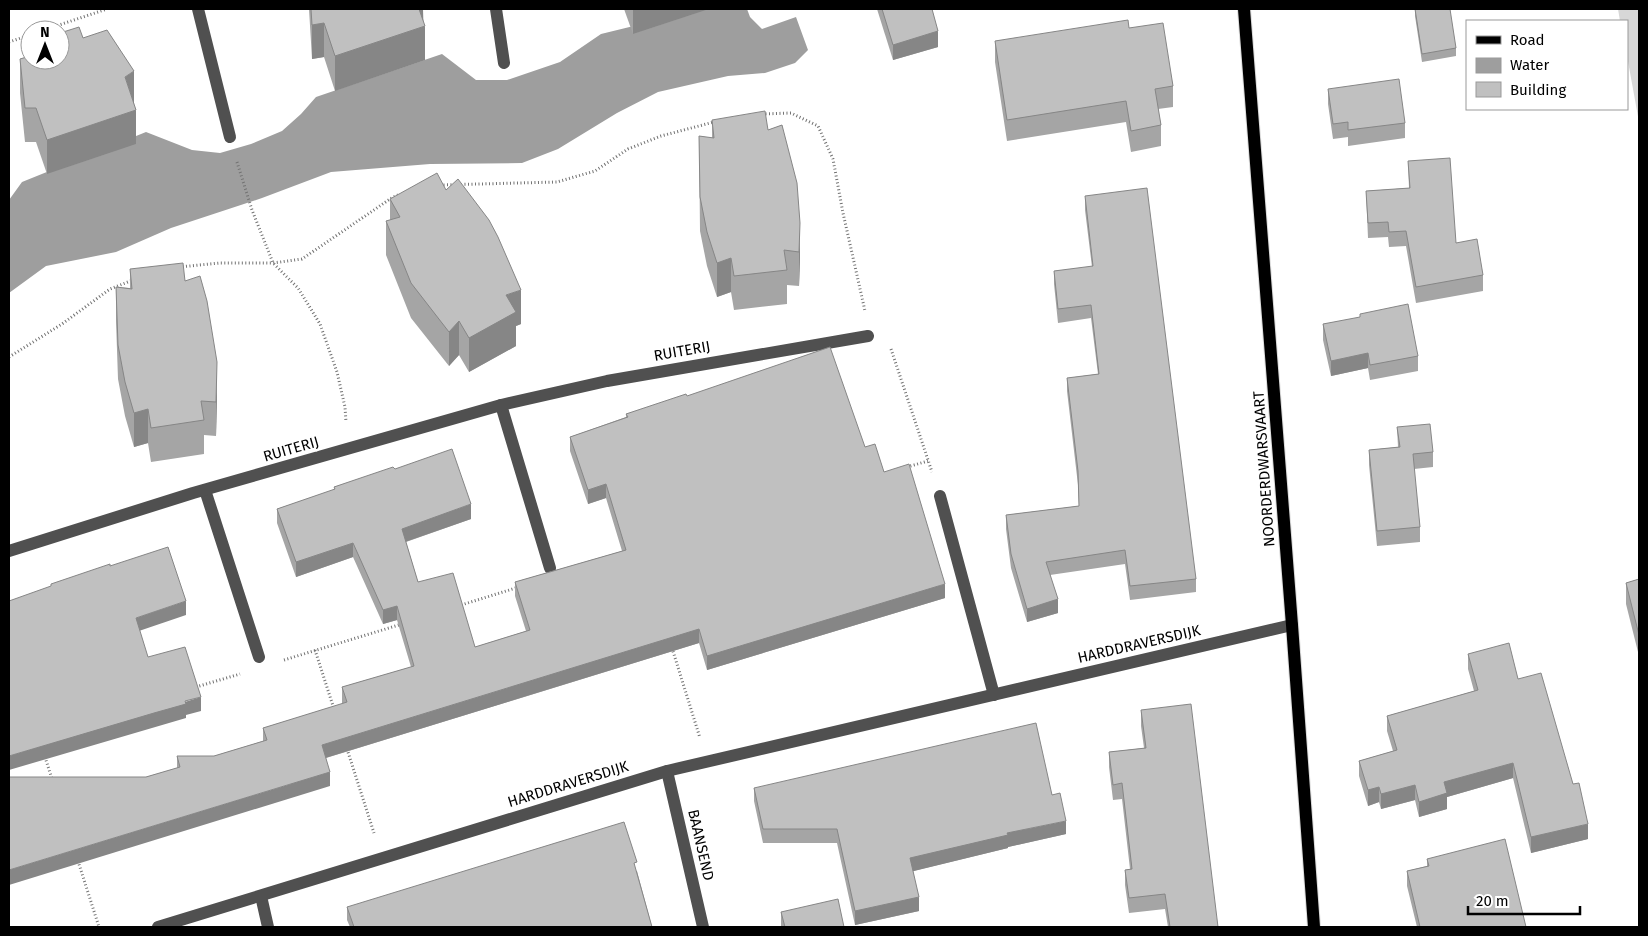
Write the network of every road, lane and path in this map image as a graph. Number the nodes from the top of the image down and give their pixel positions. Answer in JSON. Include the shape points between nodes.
{"nodes":[{"id":1,"x":107,"y":9,"type":"edge"},
{"id":2,"x":198,"y":9,"type":"edge"},
{"id":3,"x":496,"y":9,"type":"edge"},
{"id":4,"x":1244,"y":9,"type":"edge"},
{"id":5,"x":70,"y":21,"type":"edge"},
{"id":6,"x":504,"y":63,"type":"dead end"},
{"id":7,"x":762,"y":114,"type":"edge"},
{"id":8,"x":719,"y":121,"type":"edge"},
{"id":9,"x":230,"y":137,"type":"joint"},
{"id":10,"x":439,"y":185,"type":"edge"},
{"id":11,"x":402,"y":194,"type":"edge"},
{"id":12,"x":273,"y":262,"type":"junction"},
{"id":13,"x":174,"y":268,"type":"edge"},
{"id":14,"x":138,"y":278,"type":"edge"},
{"id":15,"x":868,"y":336,"type":"junction"},
{"id":16,"x":9,"y":357,"type":"edge"},
{"id":17,"x":501,"y":405,"type":"junction"},
{"id":18,"x":347,"y":450,"type":"junction"},
{"id":19,"x":928,"y":461,"type":"junction"},
{"id":20,"x":900,"y":470,"type":"edge"},
{"id":21,"x":205,"y":490,"type":"junction"},
{"id":22,"x":940,"y":496,"type":"joint"},
{"id":23,"x":9,"y":551,"type":"edge"},
{"id":24,"x":550,"y":568,"type":"dead end"},
{"id":25,"x":525,"y":586,"type":"edge"},
{"id":26,"x":449,"y":609,"type":"edge"},
{"id":27,"x":411,"y":621,"type":"edge"},
{"id":28,"x":1292,"y":625,"type":"junction"},
{"id":29,"x":670,"y":642,"type":"edge"},
{"id":30,"x":316,"y":650,"type":"junction"},
{"id":31,"x":259,"y":657,"type":"dead end"},
{"id":32,"x":280,"y":661,"type":"dead end"},
{"id":33,"x":244,"y":672,"type":"dead end"},
{"id":34,"x":188,"y":690,"type":"edge"},
{"id":35,"x":994,"y":695,"type":"junction"},
{"id":36,"x":337,"y":716,"type":"edge"},
{"id":37,"x":346,"y":745,"type":"edge"},
{"id":38,"x":44,"y":754,"type":"edge"},
{"id":39,"x":707,"y":761,"type":"junction"},
{"id":40,"x":667,"y":771,"type":"junction"},
{"id":41,"x":52,"y":782,"type":"edge"},
{"id":42,"x":76,"y":854,"type":"edge"},
{"id":43,"x":382,"y":858,"type":"junction"},
{"id":44,"x":260,"y":896,"type":"junction"},
{"id":45,"x":99,"y":927,"type":"edge"},
{"id":46,"x":158,"y":927,"type":"edge"},
{"id":47,"x":268,"y":927,"type":"edge"},
{"id":48,"x":703,"y":927,"type":"edge"},
{"id":49,"x":1314,"y":927,"type":"edge"}],
"edges":[{"from":1,"to":5,"type":"path"},
{"from":2,"to":9,"type":"street"},
{"from":3,"to":6,"type":"street"},
{"from":4,"to":28,"type":"main road","name":"NOORDERDWARSVAART"},
{"from":7,"to":15,"type":"path","via":[[791,113],[818,126],[833,159]]},
{"from":8,"to":10,"type":"path","via":[[661,136],[628,149],[595,171],[557,182]]},
{"from":9,"to":12,"type":"path","via":[[252,210]]},
{"from":11,"to":12,"type":"path","via":[[302,259]]},
{"from":12,"to":13,"type":"path","via":[[220,262]]},
{"from":12,"to":18,"type":"path","via":[[298,288],[320,324],[345,407]]},
{"from":14,"to":16,"type":"path","via":[[110,290]]},
{"from":15,"to":17,"type":"street","name":"RUITERIJ","via":[[607,381]]},
{"from":15,"to":19,"type":"path","via":[[885,331]]},
{"from":17,"to":18,"type":"street","name":"RUITERIJ"},
{"from":17,"to":24,"type":"street"},
{"from":18,"to":21,"type":"street","name":"RUITERIJ"},
{"from":19,"to":20,"type":"path"},
{"from":19,"to":22,"type":"path"},
{"from":21,"to":23,"type":"street","name":"RUITERIJ"},
{"from":21,"to":31,"type":"street"},
{"from":22,"to":35,"type":"street"},
{"from":25,"to":26,"type":"path"},
{"from":27,"to":30,"type":"path"},
{"from":28,"to":35,"type":"street","name":"HARDDRAVERSDIJK"},
{"from":28,"to":49,"type":"main road","name":"NOORDERDWARSVAART"},
{"from":29,"to":39,"type":"path"},
{"from":30,"to":32,"type":"path"},
{"from":30,"to":36,"type":"path"},
{"from":33,"to":34,"type":"path"},
{"from":35,"to":39,"type":"street","name":"HARDDRAVERSDIJK"},
{"from":37,"to":43,"type":"path"},
{"from":38,"to":41,"type":"path"},
{"from":39,"to":40,"type":"street","name":"HARDDRAVERSDIJK"},
{"from":40,"to":43,"type":"street","name":"HARDDRAVERSDIJK"},
{"from":40,"to":48,"type":"street","name":"BAANSEND"},
{"from":42,"to":45,"type":"path"},
{"from":43,"to":44,"type":"street","name":"HARDDRAVERSDIJK"},
{"from":44,"to":46,"type":"street","name":"HARDDRAVERSDIJK"},
{"from":44,"to":47,"type":"street"}]}
